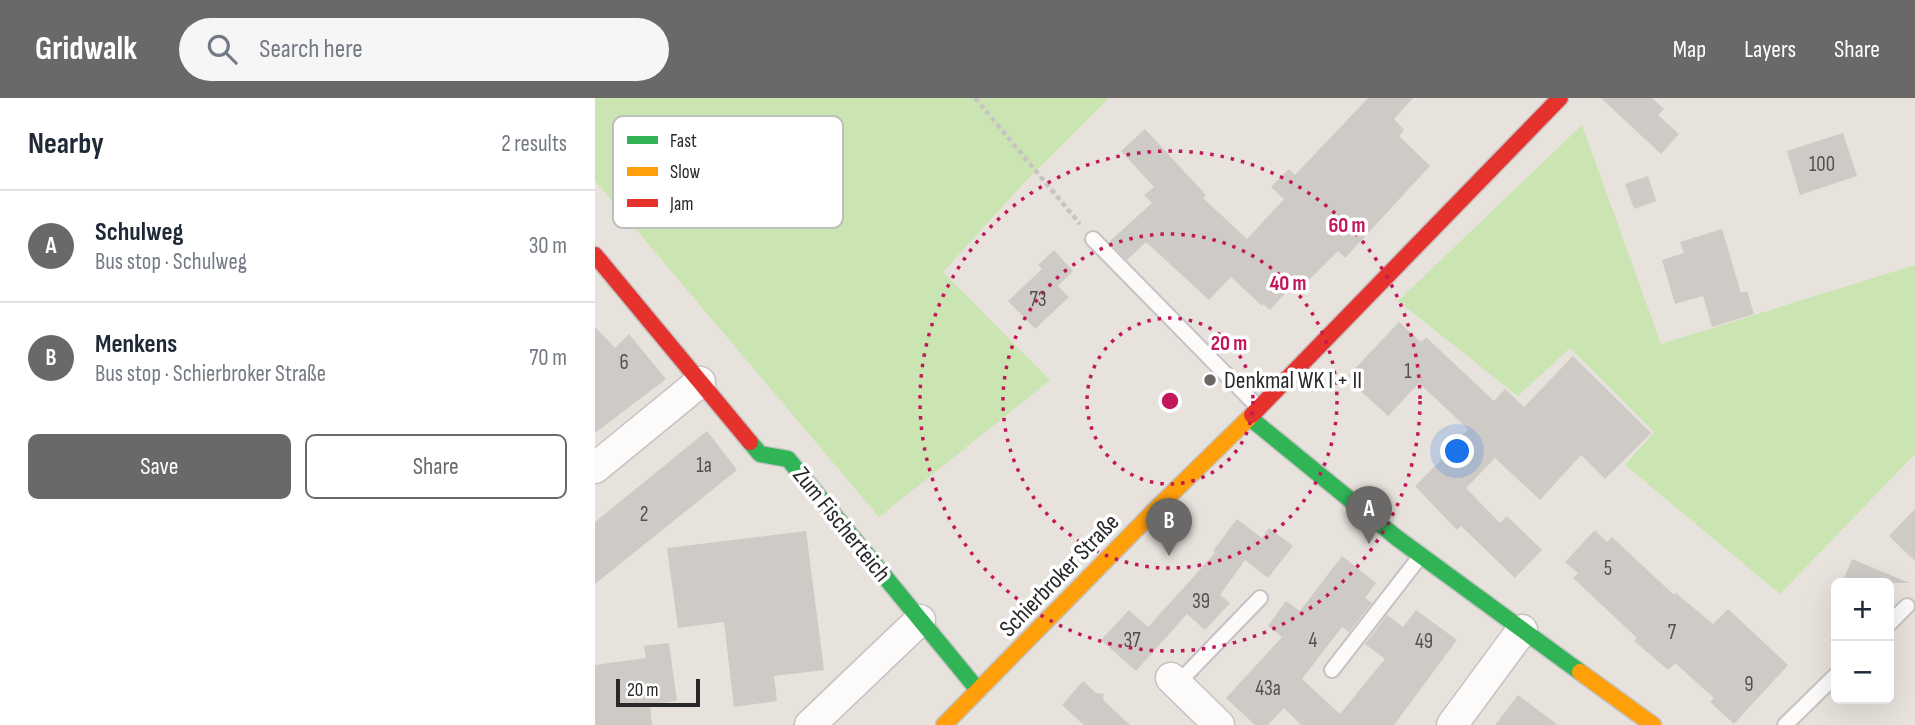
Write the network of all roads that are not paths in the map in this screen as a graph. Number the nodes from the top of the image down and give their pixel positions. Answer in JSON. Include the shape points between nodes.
{"nodes":[{"id":1,"x":1560,"y":98,"type":"edge"},
{"id":2,"x":1093,"y":239,"type":"road end"},
{"id":3,"x":595,"y":255,"type":"edge"},
{"id":4,"x":700,"y":382,"type":"junction"},
{"id":5,"x":1254,"y":413,"type":"junction"},
{"id":6,"x":595,"y":468,"type":"edge"},
{"id":7,"x":1420,"y":556,"type":"junction"},
{"id":8,"x":1260,"y":598,"type":"dead end"},
{"id":9,"x":1907,"y":607,"type":"dead end"},
{"id":10,"x":1894,"y":619,"type":"edge"},
{"id":11,"x":920,"y":620,"type":"junction"},
{"id":12,"x":1522,"y":630,"type":"junction"},
{"id":13,"x":1332,"y":670,"type":"dead end"},
{"id":14,"x":1831,"y":680,"type":"edge"},
{"id":15,"x":1174,"y":681,"type":"joint"},
{"id":16,"x":978,"y":690,"type":"junction"},
{"id":17,"x":810,"y":725,"type":"edge"},
{"id":18,"x":944,"y":725,"type":"edge"},
{"id":19,"x":1219,"y":725,"type":"edge"},
{"id":20,"x":1452,"y":725,"type":"edge"},
{"id":21,"x":1653,"y":725,"type":"edge"},
{"id":22,"x":1785,"y":725,"type":"edge"}],
"edges":[{"from":1,"to":5,"type":"street","name":"Schierbroker Straße"},
{"from":2,"to":5,"type":"lane"},
{"from":3,"to":4,"type":"street","name":"Zum Fischerteich"},
{"from":4,"to":6,"type":"street"},
{"from":4,"to":11,"type":"street","name":"Zum Fischerteich","via":[[760,454],[788,458]]},
{"from":5,"to":7,"type":"street","via":[[1334,490]]},
{"from":5,"to":16,"type":"street","name":"Schierbroker Straße"},
{"from":7,"to":12,"type":"street"},
{"from":7,"to":13,"type":"lane"},
{"from":8,"to":15,"type":"lane"},
{"from":9,"to":10,"type":"lane"},
{"from":11,"to":16,"type":"street","name":"Zum Fischerteich"},
{"from":11,"to":17,"type":"street"},
{"from":12,"to":20,"type":"street"},
{"from":12,"to":21,"type":"street"},
{"from":14,"to":22,"type":"lane"},
{"from":15,"to":19,"type":"street"},
{"from":16,"to":18,"type":"street","name":"Schierbroker Straße"}]}
